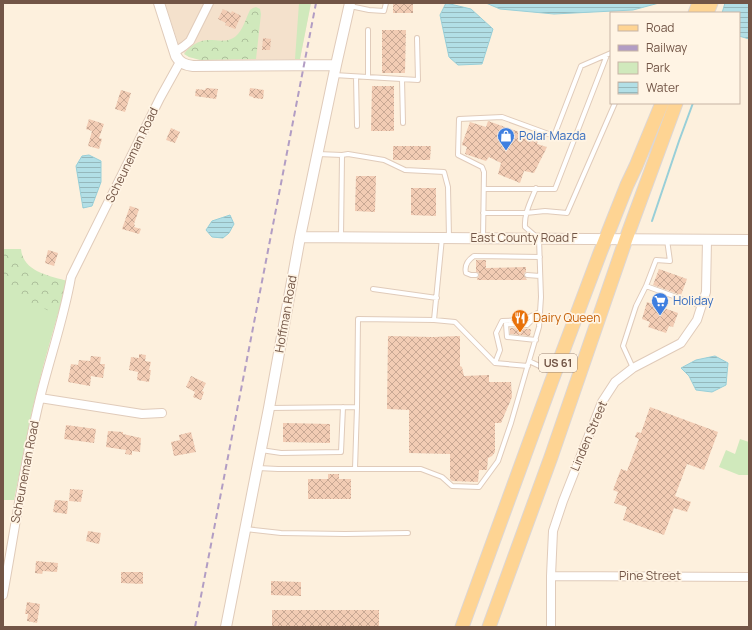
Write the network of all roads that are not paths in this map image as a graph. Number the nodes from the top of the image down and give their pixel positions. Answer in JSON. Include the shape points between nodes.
{"nodes":[{"id":1,"x":159,"y":3,"type":"edge"},
{"id":2,"x":209,"y":3,"type":"edge"},
{"id":3,"x":386,"y":3,"type":"edge"},
{"id":4,"x":350,"y":4,"type":"edge"},
{"id":5,"x":368,"y":30,"type":"dead end"},
{"id":6,"x":417,"y":38,"type":"dead end"},
{"id":7,"x":175,"y":52,"type":"junction"},
{"id":8,"x":609,"y":54,"type":"edge"},
{"id":9,"x":180,"y":62,"type":"junction"},
{"id":10,"x":335,"y":70,"type":"junction"},
{"id":11,"x":356,"y":76,"type":"junction"},
{"id":12,"x":368,"y":77,"type":"junction"},
{"id":13,"x":402,"y":79,"type":"junction"},
{"id":14,"x":614,"y":104,"type":"edge"},
{"id":15,"x":662,"y":104,"type":"edge"},
{"id":16,"x":676,"y":104,"type":"edge"},
{"id":17,"x":403,"y":123,"type":"dead end"},
{"id":18,"x":357,"y":126,"type":"dead end"},
{"id":19,"x":317,"y":154,"type":"junction"},
{"id":20,"x":342,"y":155,"type":"junction"},
{"id":21,"x":536,"y":188,"type":"junction"},
{"id":22,"x":484,"y":189,"type":"junction"},
{"id":23,"x":484,"y":213,"type":"junction"},
{"id":24,"x":526,"y":213,"type":"junction"},
{"id":25,"x":300,"y":237,"type":"junction"},
{"id":26,"x":341,"y":237,"type":"junction"},
{"id":27,"x":446,"y":238,"type":"junction"},
{"id":28,"x":483,"y":238,"type":"junction"},
{"id":29,"x":539,"y":238,"type":"junction"},
{"id":30,"x":606,"y":239,"type":"junction"},
{"id":31,"x":626,"y":239,"type":"junction"},
{"id":32,"x":667,"y":239,"type":"junction"},
{"id":33,"x":707,"y":240,"type":"junction"},
{"id":34,"x":749,"y":240,"type":"edge"},
{"id":35,"x":540,"y":257,"type":"junction"},
{"id":36,"x":476,"y":275,"type":"dead end"},
{"id":37,"x":526,"y":275,"type":"dead end"},
{"id":38,"x":540,"y":276,"type":"junction"},
{"id":39,"x":646,"y":286,"type":"junction"},
{"id":40,"x":373,"y":289,"type":"dead end"},
{"id":41,"x":436,"y":298,"type":"junction"},
{"id":42,"x":701,"y":306,"type":"junction"},
{"id":43,"x":540,"y":312,"type":"junction"},
{"id":44,"x":434,"y":320,"type":"junction"},
{"id":45,"x":536,"y":340,"type":"junction"},
{"id":46,"x":530,"y":361,"type":"junction"},
{"id":47,"x":495,"y":363,"type":"junction"},
{"id":48,"x":528,"y":366,"type":"junction"},
{"id":49,"x":633,"y":368,"type":"junction"},
{"id":50,"x":555,"y":373,"type":"junction"},
{"id":51,"x":40,"y":398,"type":"junction"},
{"id":52,"x":343,"y":407,"type":"junction"},
{"id":53,"x":357,"y":407,"type":"junction"},
{"id":54,"x":269,"y":408,"type":"junction"},
{"id":55,"x":162,"y":413,"type":"dead end"},
{"id":56,"x":261,"y":450,"type":"junction"},
{"id":57,"x":258,"y":468,"type":"junction"},
{"id":58,"x":355,"y":469,"type":"junction"},
{"id":59,"x":246,"y":529,"type":"junction"},
{"id":60,"x":408,"y":532,"type":"dead end"},
{"id":61,"x":551,"y":576,"type":"junction"},
{"id":62,"x":749,"y":577,"type":"edge"},
{"id":63,"x":3,"y":595,"type":"edge"},
{"id":64,"x":226,"y":627,"type":"edge"},
{"id":65,"x":462,"y":627,"type":"edge"},
{"id":66,"x":489,"y":627,"type":"edge"},
{"id":67,"x":551,"y":627,"type":"edge"}],
"edges":[{"from":1,"to":7,"type":"street"},
{"from":2,"to":7,"type":"street","via":[[190,41]]},
{"from":3,"to":4,"type":"lane","via":[[384,10],[369,10]]},
{"from":4,"to":10,"type":"street","name":"Hoffman Road"},
{"from":5,"to":12,"type":"lane"},
{"from":6,"to":13,"type":"lane","via":[[418,80]]},
{"from":7,"to":9,"type":"street"},
{"from":8,"to":21,"type":"lane","via":[[555,189]]},
{"from":8,"to":22,"type":"lane","via":[[581,66],[554,136],[502,117],[459,119],[458,155],[482,167]]},
{"from":9,"to":10,"type":"street","via":[[193,66]]},
{"from":9,"to":51,"type":"street","name":"Scheuneman Road","via":[[71,277]]},
{"from":10,"to":11,"type":"lane"},
{"from":10,"to":19,"type":"street","name":"Hoffman Road"},
{"from":11,"to":12,"type":"lane"},
{"from":11,"to":18,"type":"lane"},
{"from":12,"to":13,"type":"lane"},
{"from":13,"to":17,"type":"lane"},
{"from":14,"to":24,"type":"lane","via":[[567,213]]},
{"from":15,"to":30,"type":"main road","number":"US 61"},
{"from":16,"to":31,"type":"main road","number":"US 61"},
{"from":19,"to":20,"type":"lane"},
{"from":19,"to":25,"type":"street","name":"Hoffman Road"},
{"from":20,"to":26,"type":"lane"},
{"from":20,"to":27,"type":"lane","via":[[384,160],[405,170],[444,172],[448,187]]},
{"from":21,"to":22,"type":"lane"},
{"from":21,"to":24,"type":"lane"},
{"from":22,"to":23,"type":"lane"},
{"from":23,"to":24,"type":"lane"},
{"from":23,"to":28,"type":"lane"},
{"from":24,"to":29,"type":"lane","via":[[525,227]]},
{"from":25,"to":26,"type":"street","name":"East County Road F"},
{"from":25,"to":54,"type":"street","name":"Hoffman Road"},
{"from":26,"to":27,"type":"street","name":"East County Road F"},
{"from":27,"to":28,"type":"street","name":"East County Road F"},
{"from":27,"to":41,"type":"lane"},
{"from":28,"to":29,"type":"street","name":"East County Road F"},
{"from":29,"to":30,"type":"street","name":"East County Road F"},
{"from":29,"to":35,"type":"lane"},
{"from":30,"to":31,"type":"street","name":"East County Road F"},
{"from":30,"to":50,"type":"main road","number":"US 61"},
{"from":31,"to":32,"type":"street","name":"East County Road F"},
{"from":31,"to":66,"type":"main road","number":"US 61"},
{"from":32,"to":33,"type":"street","name":"East County Road F"},
{"from":32,"to":39,"type":"lane","via":[[670,260],[656,260]]},
{"from":33,"to":34,"type":"street","name":"East County Road F"},
{"from":33,"to":42,"type":"street","name":"Linden Street","via":[[706,292]]},
{"from":35,"to":36,"type":"lane","via":[[474,256],[468,260],[465,268],[466,273]]},
{"from":35,"to":38,"type":"lane"},
{"from":37,"to":38,"type":"lane"},
{"from":38,"to":43,"type":"lane"},
{"from":39,"to":42,"type":"lane"},
{"from":39,"to":49,"type":"lane","via":[[636,306],[623,346]]},
{"from":40,"to":41,"type":"lane"},
{"from":41,"to":44,"type":"lane"},
{"from":42,"to":49,"type":"street","name":"Linden Street","via":[[696,320],[681,342]]},
{"from":43,"to":45,"type":"lane"},
{"from":43,"to":45,"type":"lane","via":[[527,325],[506,324],[506,337]]},
{"from":43,"to":47,"type":"lane","via":[[524,320],[502,320],[496,333],[500,350]]},
{"from":44,"to":47,"type":"lane","via":[[455,322]]},
{"from":44,"to":53,"type":"lane","via":[[358,319]]},
{"from":45,"to":46,"type":"lane"},
{"from":46,"to":48,"type":"lane"},
{"from":46,"to":50,"type":"lane"},
{"from":47,"to":48,"type":"lane"},
{"from":48,"to":58,"type":"lane","via":[[498,461],[479,487],[452,486],[442,477],[422,469]]},
{"from":49,"to":61,"type":"street","name":"Linden Street","via":[[615,382],[602,402],[562,501],[554,531]]},
{"from":50,"to":65,"type":"main road","number":"US 61"},
{"from":51,"to":55,"type":"street","via":[[142,414]]},
{"from":51,"to":63,"type":"street","name":"Scheuneman Road"},
{"from":52,"to":53,"type":"lane"},
{"from":52,"to":54,"type":"lane"},
{"from":52,"to":56,"type":"lane","via":[[342,452],[281,453]]},
{"from":53,"to":58,"type":"lane"},
{"from":54,"to":56,"type":"street","name":"Hoffman Road"},
{"from":56,"to":57,"type":"street","name":"Hoffman Road"},
{"from":57,"to":58,"type":"lane"},
{"from":57,"to":59,"type":"street","name":"Hoffman Road"},
{"from":59,"to":60,"type":"lane","via":[[281,533]]},
{"from":59,"to":64,"type":"street","name":"Hoffman Road"},
{"from":61,"to":62,"type":"street","name":"Pine Street"},
{"from":61,"to":67,"type":"street","name":"Linden Street"}]}
